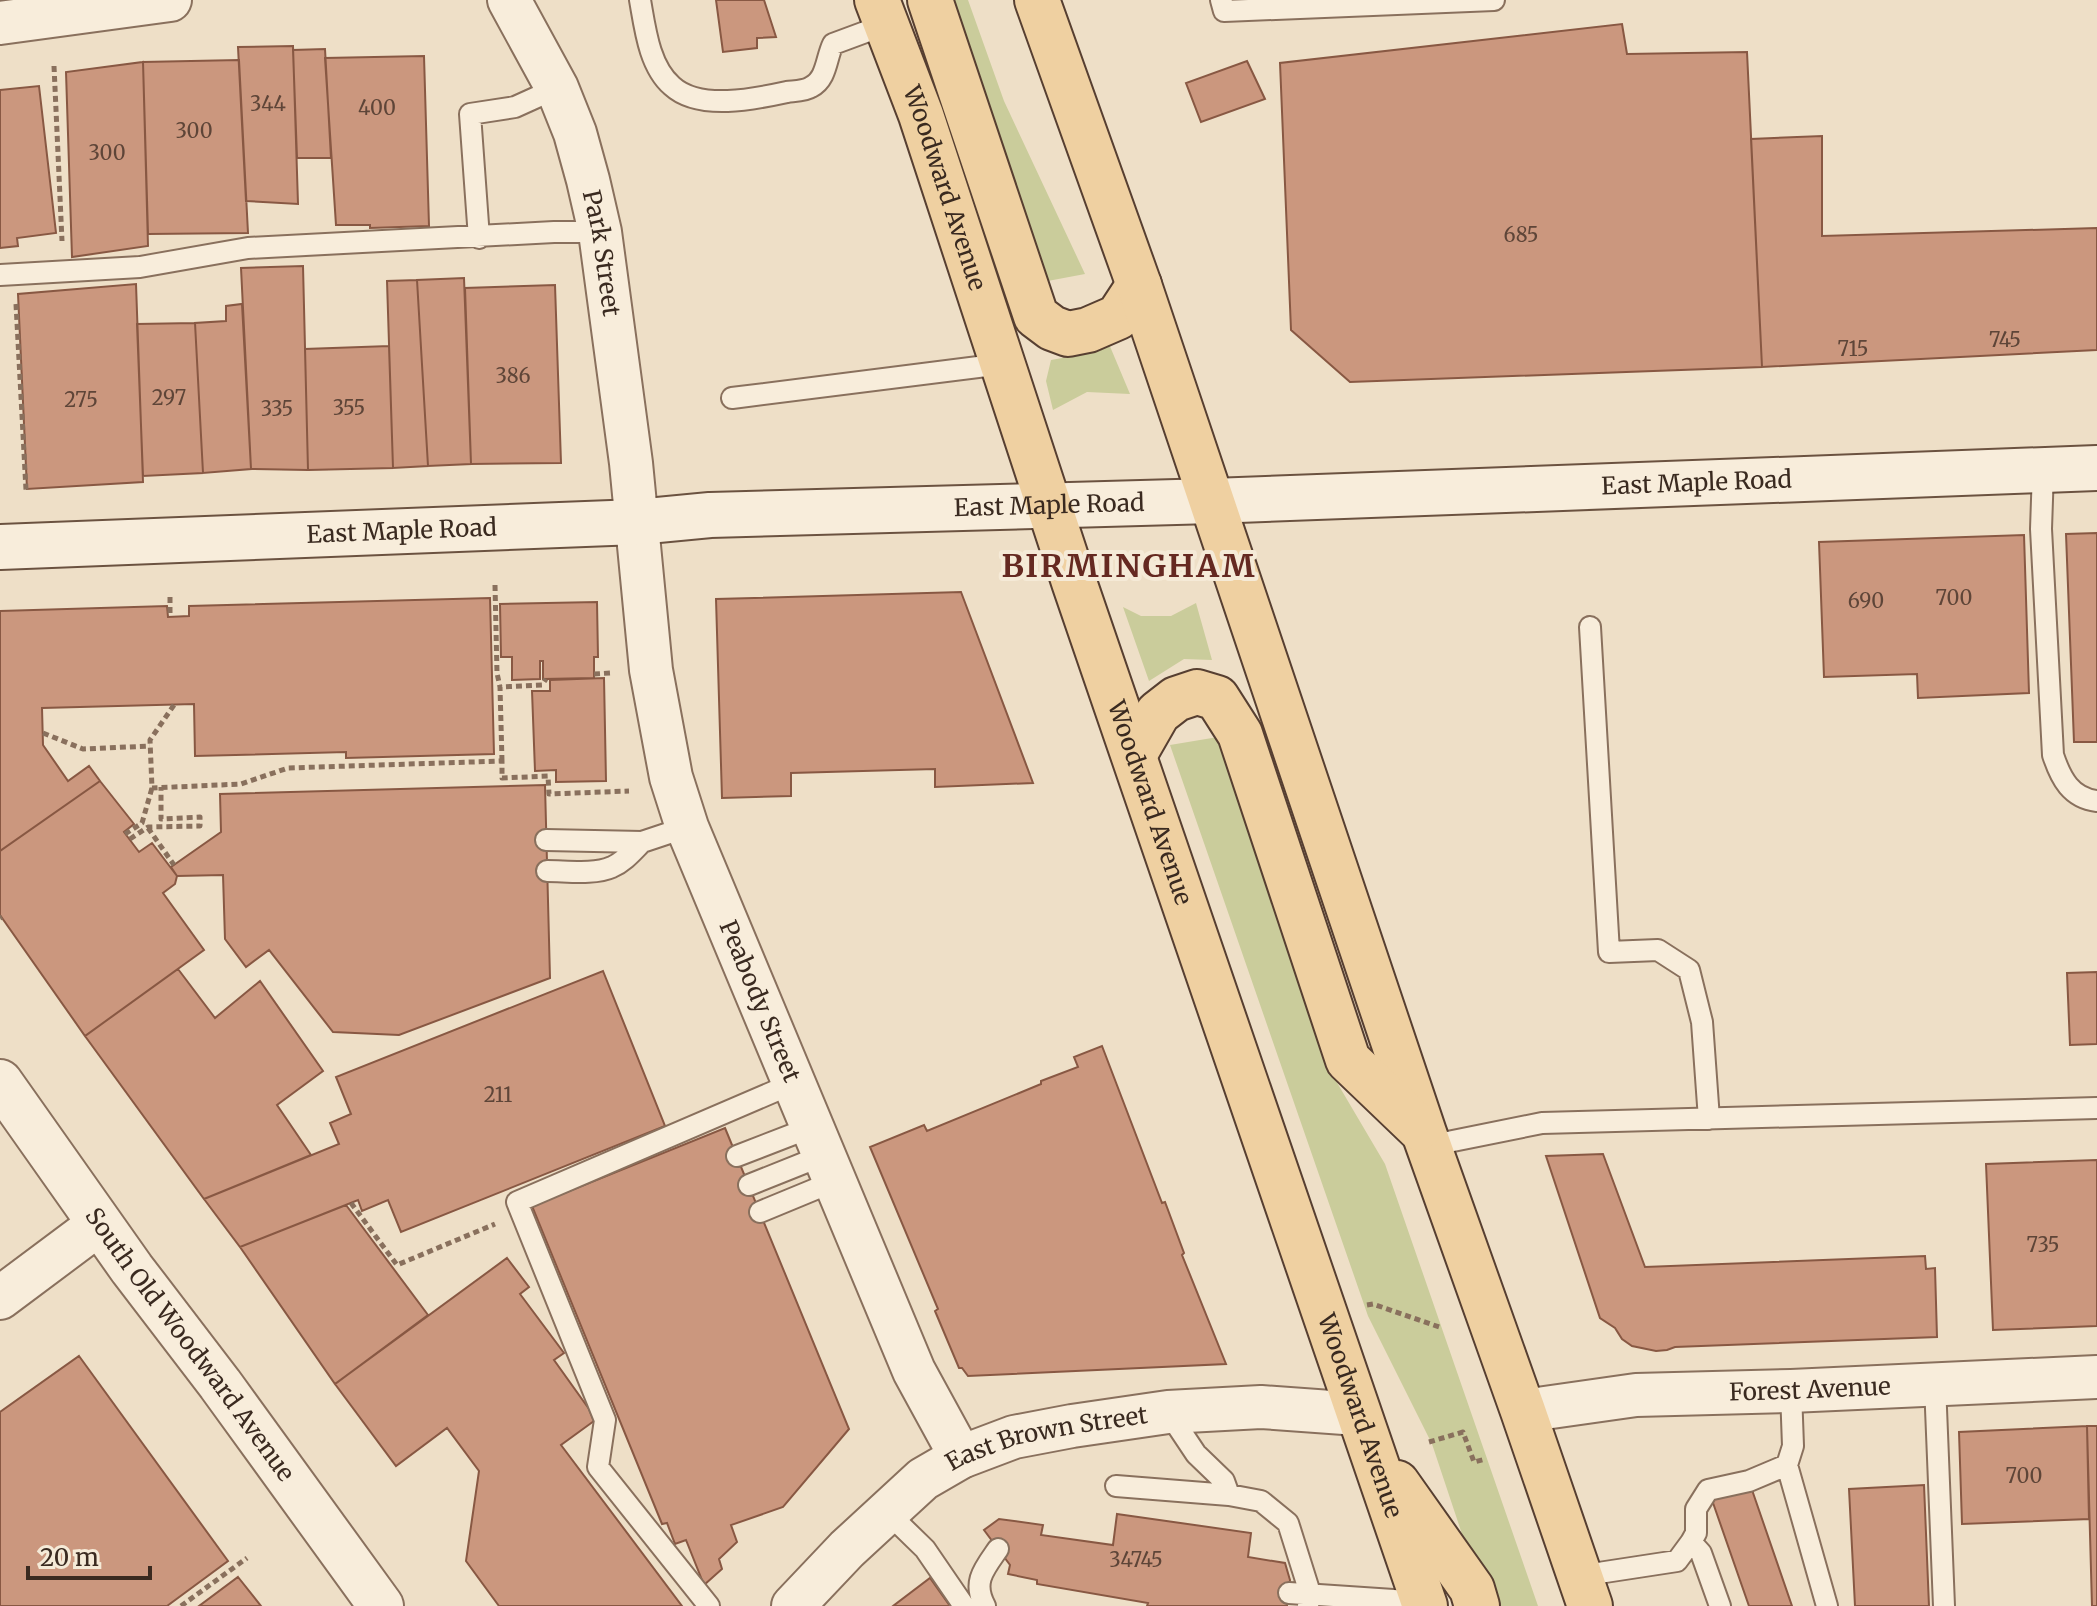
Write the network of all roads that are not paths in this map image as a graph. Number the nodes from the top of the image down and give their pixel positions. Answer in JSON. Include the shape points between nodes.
{"nodes":[{"id":1,"x":170,"y":0,"type":"edge"},
{"id":2,"x":509,"y":0,"type":"edge"},
{"id":3,"x":640,"y":0,"type":"edge"},
{"id":4,"x":930,"y":0,"type":"edge"},
{"id":5,"x":1221,"y":0,"type":"edge"},
{"id":6,"x":1494,"y":0,"type":"edge"},
{"id":7,"x":1028,"y":4,"type":"edge"},
{"id":8,"x":882,"y":12,"type":"edge"},
{"id":9,"x":0,"y":23,"type":"edge"},
{"id":10,"x":557,"y":88,"type":"junction"},
{"id":11,"x":600,"y":232,"type":"junction"},
{"id":12,"x":479,"y":238,"type":"junction"},
{"id":13,"x":0,"y":275,"type":"edge"},
{"id":14,"x":1139,"y":285,"type":"junction"},
{"id":15,"x":1002,"y":364,"type":"junction"},
{"id":16,"x":732,"y":398,"type":"dead end"},
{"id":17,"x":2097,"y":468,"type":"edge"},
{"id":18,"x":2043,"y":470,"type":"junction"},
{"id":19,"x":1212,"y":501,"type":"junction"},
{"id":20,"x":1049,"y":507,"type":"junction"},
{"id":21,"x":637,"y":522,"type":"junction"},
{"id":22,"x":0,"y":547,"type":"edge"},
{"id":23,"x":1590,"y":627,"type":"dead end"},
{"id":24,"x":1134,"y":755,"type":"junction"},
{"id":25,"x":2097,"y":801,"type":"edge"},
{"id":26,"x":687,"y":827,"type":"junction"},
{"id":27,"x":546,"y":840,"type":"dead end"},
{"id":28,"x":642,"y":842,"type":"junction"},
{"id":29,"x":547,"y":871,"type":"dead end"},
{"id":30,"x":0,"y":1082,"type":"edge"},
{"id":31,"x":794,"y":1083,"type":"junction"},
{"id":32,"x":2097,"y":1108,"type":"edge"},
{"id":33,"x":1709,"y":1119,"type":"junction"},
{"id":34,"x":1426,"y":1139,"type":"junction"},
{"id":35,"x":824,"y":1154,"type":"junction"},
{"id":36,"x":737,"y":1156,"type":"dead end"},
{"id":37,"x":749,"y":1185,"type":"dead end"},
{"id":38,"x":760,"y":1212,"type":"dead end"},
{"id":39,"x":99,"y":1224,"type":"junction"},
{"id":40,"x":0,"y":1298,"type":"edge"},
{"id":41,"x":2097,"y":1377,"type":"edge"},
{"id":42,"x":1935,"y":1384,"type":"junction"},
{"id":43,"x":1791,"y":1391,"type":"junction"},
{"id":44,"x":1523,"y":1411,"type":"junction"},
{"id":45,"x":1168,"y":1412,"type":"junction"},
{"id":46,"x":1364,"y":1430,"type":"junction"},
{"id":47,"x":961,"y":1457,"type":"junction"},
{"id":48,"x":1787,"y":1465,"type":"junction"},
{"id":49,"x":1116,"y":1486,"type":"dead end"},
{"id":50,"x":1229,"y":1495,"type":"junction"},
{"id":51,"x":887,"y":1512,"type":"junction"},
{"id":52,"x":1691,"y":1542,"type":"junction"},
{"id":53,"x":998,"y":1549,"type":"dead end"},
{"id":54,"x":1585,"y":1591,"type":"edge"},
{"id":55,"x":1289,"y":1593,"type":"dead end"},
{"id":56,"x":1309,"y":1600,"type":"edge"},
{"id":57,"x":1424,"y":1604,"type":"edge"},
{"id":58,"x":381,"y":1606,"type":"edge"},
{"id":59,"x":709,"y":1606,"type":"edge"},
{"id":60,"x":793,"y":1606,"type":"edge"},
{"id":61,"x":964,"y":1606,"type":"edge"},
{"id":62,"x":985,"y":1606,"type":"edge"},
{"id":63,"x":1477,"y":1606,"type":"edge"},
{"id":64,"x":1720,"y":1606,"type":"edge"},
{"id":65,"x":1827,"y":1606,"type":"edge"},
{"id":66,"x":1944,"y":1606,"type":"edge"}],
"edges":[{"from":1,"to":9,"type":"street"},
{"from":2,"to":10,"type":"street","name":"Park Street"},
{"from":3,"to":8,"type":"lane","via":[[656,64],[673,88],[688,96],[729,101],[813,87],[825,73],[833,44]]},
{"from":4,"to":14,"type":"main road","via":[[1036,316],[1068,334],[1088,330],[1118,317]]},
{"from":5,"to":6,"type":"lane","via":[[1224,11]]},
{"from":7,"to":14,"type":"main road"},
{"from":8,"to":15,"type":"main road","name":"Woodward Avenue"},
{"from":10,"to":11,"type":"street","name":"Park Street","via":[[575,133]]},
{"from":10,"to":12,"type":"lane","via":[[515,107],[470,114]]},
{"from":11,"to":12,"type":"lane"},
{"from":11,"to":21,"type":"street","name":"Park Street"},
{"from":12,"to":13,"type":"lane","via":[[248,248],[140,267]]},
{"from":14,"to":19,"type":"main road"},
{"from":15,"to":16,"type":"lane"},
{"from":15,"to":20,"type":"main road","name":"Woodward Avenue"},
{"from":17,"to":18,"type":"main road","name":"East Maple Road"},
{"from":18,"to":19,"type":"main road","name":"East Maple Road"},
{"from":18,"to":25,"type":"lane","via":[[2041,529],[2053,755],[2071,790]]},
{"from":19,"to":20,"type":"main road","name":"East Maple Road"},
{"from":19,"to":34,"type":"main road"},
{"from":20,"to":21,"type":"main road","name":"East Maple Road","via":[[710,515]]},
{"from":20,"to":24,"type":"main road","name":"Woodward Avenue"},
{"from":21,"to":22,"type":"main road","name":"East Maple Road"},
{"from":21,"to":26,"type":"street","name":"Peabody Street","via":[[651,670],[671,777]]},
{"from":23,"to":33,"type":"lane","via":[[1609,952],[1658,950],[1689,970],[1702,1022]]},
{"from":24,"to":34,"type":"main road","via":[[1158,713],[1176,699],[1197,692],[1217,698],[1240,734],[1348,1060]]},
{"from":24,"to":46,"type":"main road","name":"Woodward Avenue"},
{"from":26,"to":28,"type":"lane"},
{"from":26,"to":31,"type":"street","name":"Peabody Street"},
{"from":27,"to":28,"type":"lane"},
{"from":28,"to":29,"type":"lane","via":[[624,860],[599,871]]},
{"from":30,"to":39,"type":"main road","name":"South Old Woodward Avenue"},
{"from":31,"to":35,"type":"street","name":"Peabody Street"},
{"from":31,"to":59,"type":"lane","via":[[517,1202],[605,1420],[598,1467]]},
{"from":32,"to":33,"type":"lane"},
{"from":33,"to":34,"type":"lane","via":[[1542,1123]]},
{"from":34,"to":44,"type":"main road"},
{"from":35,"to":36,"type":"lane"},
{"from":35,"to":37,"type":"lane"},
{"from":35,"to":38,"type":"lane"},
{"from":35,"to":47,"type":"street","name":"Peabody Street","via":[[914,1371]]},
{"from":39,"to":40,"type":"street"},
{"from":39,"to":58,"type":"main road","name":"South Old Woodward Avenue"},
{"from":41,"to":42,"type":"street","name":"Forest Avenue"},
{"from":42,"to":43,"type":"street","name":"Forest Avenue"},
{"from":42,"to":66,"type":"lane"},
{"from":43,"to":44,"type":"street","name":"Forest Avenue","via":[[1636,1395]]},
{"from":43,"to":48,"type":"lane","via":[[1793,1446]]},
{"from":44,"to":54,"type":"main road"},
{"from":45,"to":46,"type":"street","name":"East Brown Street","via":[[1261,1407]]},
{"from":45,"to":47,"type":"street","name":"East Brown Street","via":[[1014,1437]]},
{"from":45,"to":50,"type":"lane","via":[[1196,1454],[1224,1481]]},
{"from":46,"to":57,"type":"main road","name":"Woodward Avenue"},
{"from":46,"to":63,"type":"main road","via":[[1472,1589]]},
{"from":47,"to":51,"type":"street","name":"East Brown Street","via":[[923,1479]]},
{"from":48,"to":52,"type":"lane","via":[[1708,1490],[1696,1509]]},
{"from":48,"to":65,"type":"lane"},
{"from":49,"to":50,"type":"lane"},
{"from":50,"to":56,"type":"lane","via":[[1261,1501],[1288,1523]]},
{"from":51,"to":60,"type":"street","name":"East Brown Street"},
{"from":51,"to":61,"type":"lane","via":[[925,1549]]},
{"from":52,"to":54,"type":"lane","via":[[1677,1561]]},
{"from":52,"to":64,"type":"lane","via":[[1701,1553]]},
{"from":53,"to":62,"type":"lane","via":[[981,1573]]},
{"from":55,"to":56,"type":"lane"},
{"from":56,"to":57,"type":"lane"}]}
